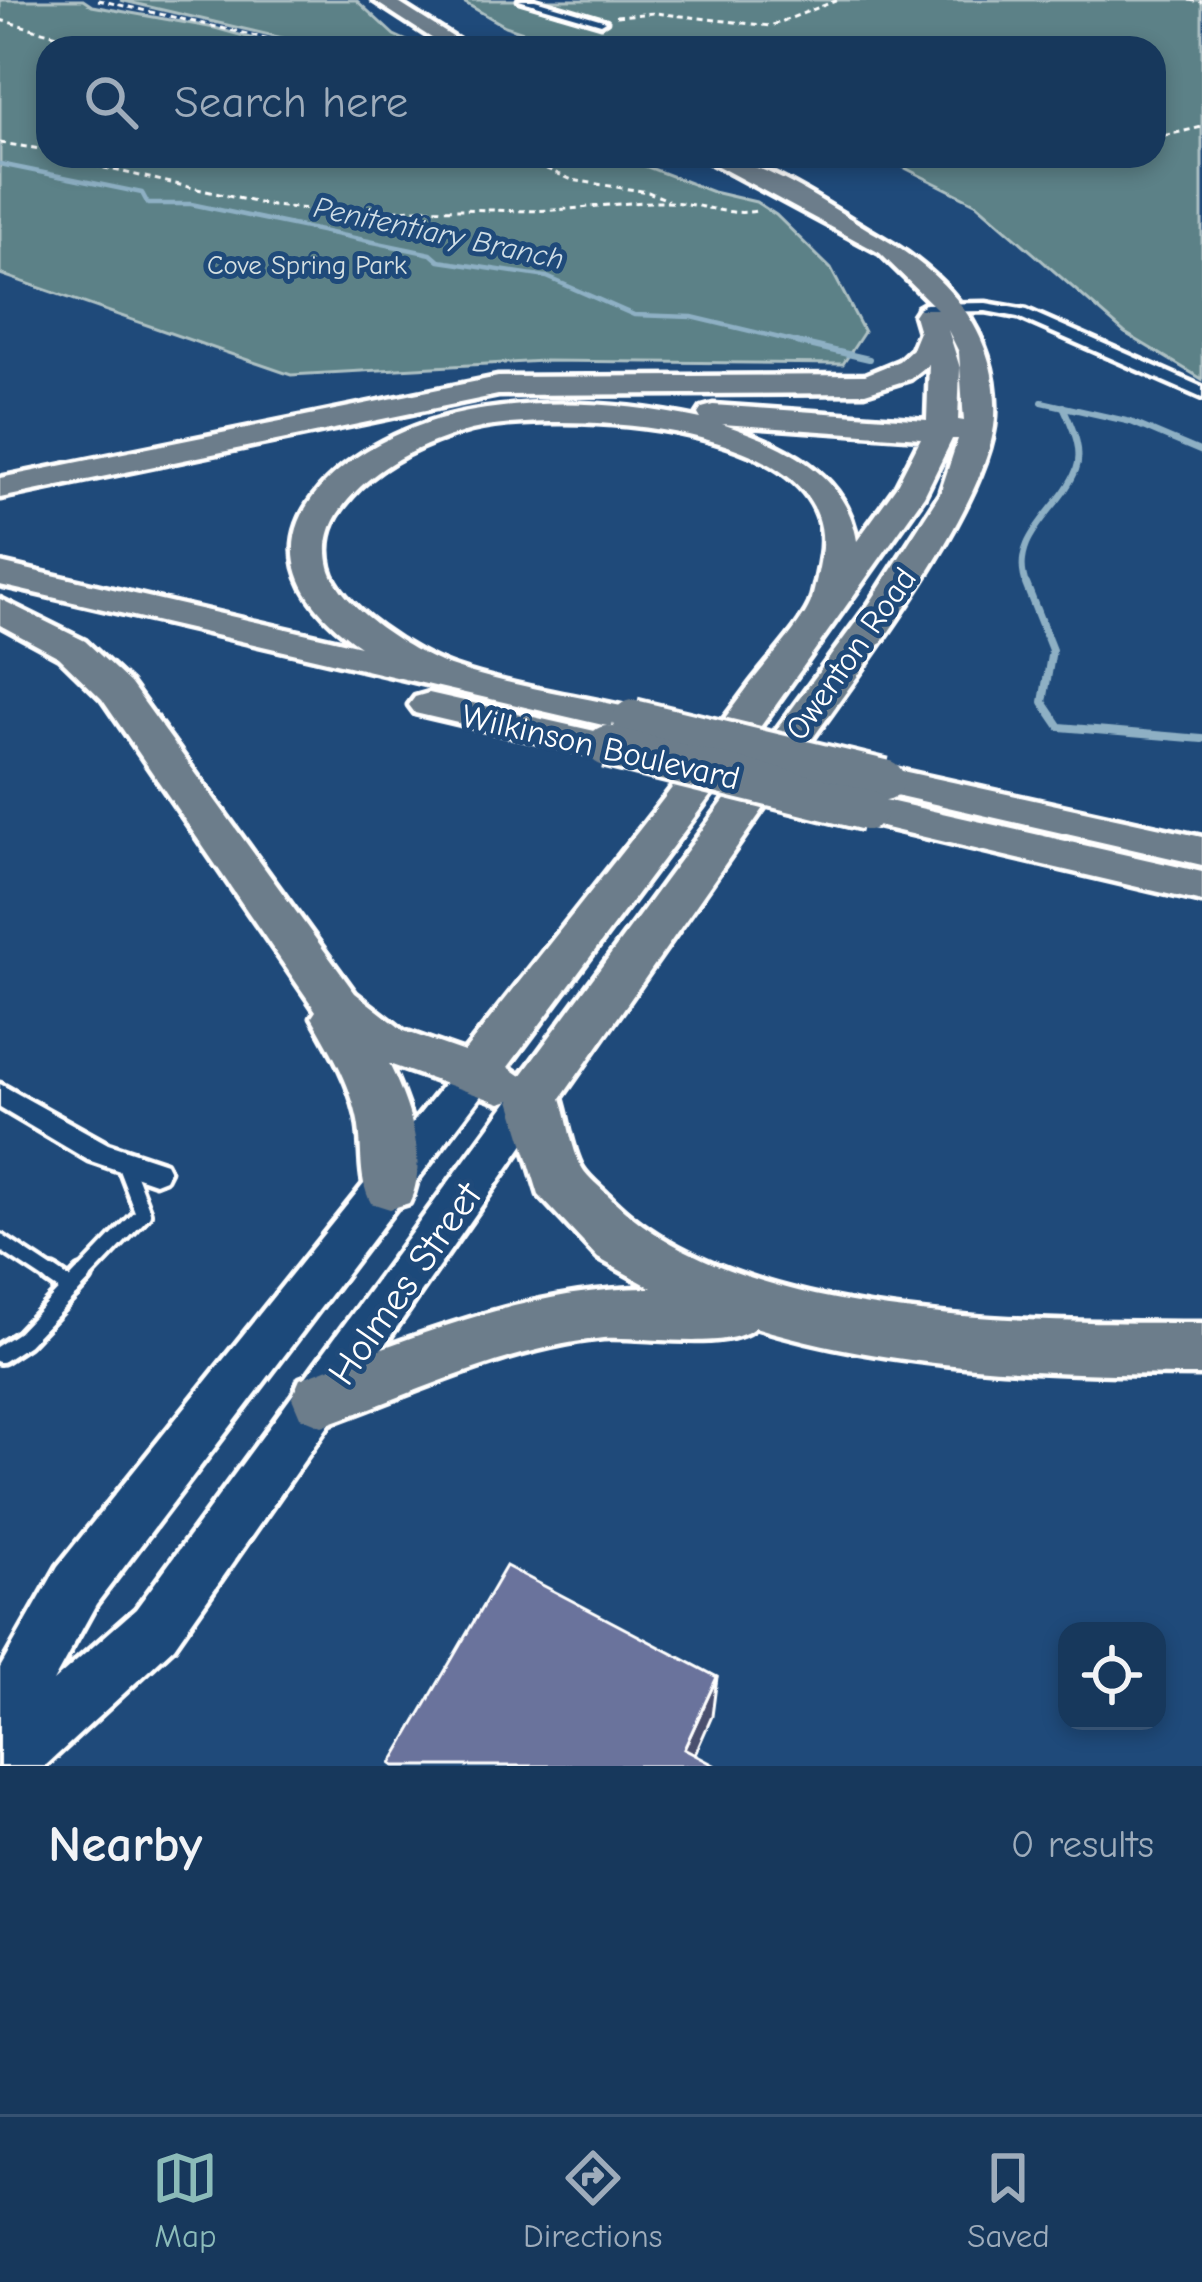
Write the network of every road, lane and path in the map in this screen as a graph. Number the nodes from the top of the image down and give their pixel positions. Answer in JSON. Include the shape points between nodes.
{"nodes":[{"id":1,"x":98,"y":0,"type":"edge"},
{"id":2,"x":382,"y":0,"type":"edge"},
{"id":3,"x":524,"y":0,"type":"edge"},
{"id":4,"x":838,"y":0,"type":"edge"},
{"id":5,"x":1189,"y":0,"type":"edge"},
{"id":6,"x":1202,"y":2,"type":"edge"},
{"id":7,"x":619,"y":15,"type":"dead end"},
{"id":8,"x":0,"y":20,"type":"edge"},
{"id":9,"x":601,"y":22,"type":"dead end"},
{"id":10,"x":61,"y":36,"type":"edge"},
{"id":11,"x":256,"y":36,"type":"edge"},
{"id":12,"x":440,"y":36,"type":"edge"},
{"id":13,"x":1202,"y":127,"type":"edge"},
{"id":14,"x":1166,"y":135,"type":"edge"},
{"id":15,"x":0,"y":143,"type":"edge"},
{"id":16,"x":36,"y":148,"type":"edge"},
{"id":17,"x":101,"y":168,"type":"edge"},
{"id":18,"x":542,"y":168,"type":"edge"},
{"id":19,"x":736,"y":168,"type":"edge"},
{"id":20,"x":668,"y":202,"type":"junction"},
{"id":21,"x":758,"y":211,"type":"dead end"},
{"id":22,"x":364,"y":214,"type":"junction"},
{"id":23,"x":342,"y":221,"type":"dead end"},
{"id":24,"x":936,"y":315,"type":"junction"},
{"id":25,"x":1197,"y":386,"type":"edge"},
{"id":26,"x":781,"y":387,"type":"junction"},
{"id":27,"x":531,"y":412,"type":"junction"},
{"id":28,"x":942,"y":420,"type":"junction"},
{"id":29,"x":979,"y":424,"type":"junction"},
{"id":30,"x":0,"y":488,"type":"edge"},
{"id":31,"x":0,"y":574,"type":"edge"},
{"id":32,"x":0,"y":606,"type":"edge"},
{"id":33,"x":825,"y":608,"type":"junction"},
{"id":34,"x":439,"y":676,"type":"junction"},
{"id":35,"x":620,"y":733,"type":"junction"},
{"id":36,"x":770,"y":769,"type":"joint"},
{"id":37,"x":875,"y":795,"type":"junction"},
{"id":38,"x":1202,"y":851,"type":"edge"},
{"id":39,"x":1202,"y":887,"type":"edge"},
{"id":40,"x":315,"y":978,"type":"junction"},
{"id":41,"x":475,"y":1074,"type":"junction"},
{"id":42,"x":0,"y":1095,"type":"edge"},
{"id":43,"x":535,"y":1096,"type":"junction"},
{"id":44,"x":123,"y":1161,"type":"junction"},
{"id":45,"x":154,"y":1171,"type":"dead end"},
{"id":46,"x":390,"y":1187,"type":"junction"},
{"id":47,"x":0,"y":1242,"type":"edge"},
{"id":48,"x":71,"y":1289,"type":"junction"},
{"id":49,"x":838,"y":1325,"type":"junction"},
{"id":50,"x":1202,"y":1349,"type":"edge"},
{"id":51,"x":0,"y":1354,"type":"edge"},
{"id":52,"x":322,"y":1398,"type":"junction"},
{"id":53,"x":0,"y":1723,"type":"edge"},
{"id":54,"x":2,"y":1766,"type":"edge"}],
"edges":[{"from":1,"to":11,"type":"path"},
{"from":2,"to":12,"type":"highway"},
{"from":3,"to":9,"type":"street"},
{"from":4,"to":7,"type":"path","via":[[770,26]]},
{"from":5,"to":6,"type":"path"},
{"from":8,"to":10,"type":"path"},
{"from":13,"to":14,"type":"path"},
{"from":15,"to":16,"type":"path"},
{"from":17,"to":22,"type":"path","via":[[272,206]]},
{"from":18,"to":20,"type":"path"},
{"from":19,"to":24,"type":"highway","via":[[899,255]]},
{"from":20,"to":21,"type":"path"},
{"from":20,"to":22,"type":"path"},
{"from":22,"to":23,"type":"path"},
{"from":24,"to":25,"type":"street","via":[[1022,313]]},
{"from":24,"to":26,"type":"highway","via":[[921,358],[887,380]]},
{"from":24,"to":28,"type":"highway"},
{"from":24,"to":29,"type":"highway","via":[[973,352]]},
{"from":26,"to":28,"type":"highway","via":[[865,394]]},
{"from":26,"to":30,"type":"highway","via":[[498,386]]},
{"from":27,"to":28,"type":"highway","via":[[626,408],[852,428]]},
{"from":27,"to":33,"type":"highway","via":[[681,421],[788,463],[822,494],[838,530]]},
{"from":27,"to":34,"type":"highway","via":[[396,448],[334,491],[313,526],[310,564],[331,603]]},
{"from":28,"to":29,"type":"highway"},
{"from":28,"to":33,"type":"highway","name":"Holmes Street","via":[[912,489]]},
{"from":29,"to":36,"type":"highway","name":"Owenton Road","via":[[956,494],[930,537]]},
{"from":31,"to":34,"type":"highway","name":"Wilkinson Boulevard"},
{"from":32,"to":35,"type":"highway","name":"Wilkinson Boulevard"},
{"from":32,"to":40,"type":"highway","via":[[106,680]]},
{"from":33,"to":41,"type":"highway","name":"Holmes Street"},
{"from":34,"to":35,"type":"highway","name":"Wilkinson Boulevard"},
{"from":35,"to":37,"type":"highway","name":"Wilkinson Boulevard","bridge":true},
{"from":36,"to":43,"type":"highway","name":"Holmes Street"},
{"from":37,"to":38,"type":"highway","name":"Wilkinson Boulevard"},
{"from":37,"to":39,"type":"highway","name":"Wilkinson Boulevard"},
{"from":40,"to":41,"type":"highway","via":[[386,1044]]},
{"from":40,"to":46,"type":"highway","via":[[380,1099],[391,1138]]},
{"from":41,"to":43,"type":"highway"},
{"from":41,"to":46,"type":"main road","name":"Holmes Street"},
{"from":42,"to":44,"type":"street"},
{"from":43,"to":49,"type":"highway","via":[[536,1132],[563,1187],[626,1250],[728,1298]]},
{"from":43,"to":52,"type":"main road","name":"Holmes Street"},
{"from":44,"to":45,"type":"street"},
{"from":44,"to":48,"type":"lane","via":[[142,1213]]},
{"from":46,"to":53,"type":"main road","name":"Holmes Street","via":[[77,1585]]},
{"from":47,"to":48,"type":"lane"},
{"from":48,"to":51,"type":"lane"},
{"from":49,"to":50,"type":"highway"},
{"from":49,"to":52,"type":"highway","via":[[725,1313],[604,1313],[536,1325]]},
{"from":52,"to":54,"type":"main road","name":"Holmes Street","via":[[155,1628]]}]}
